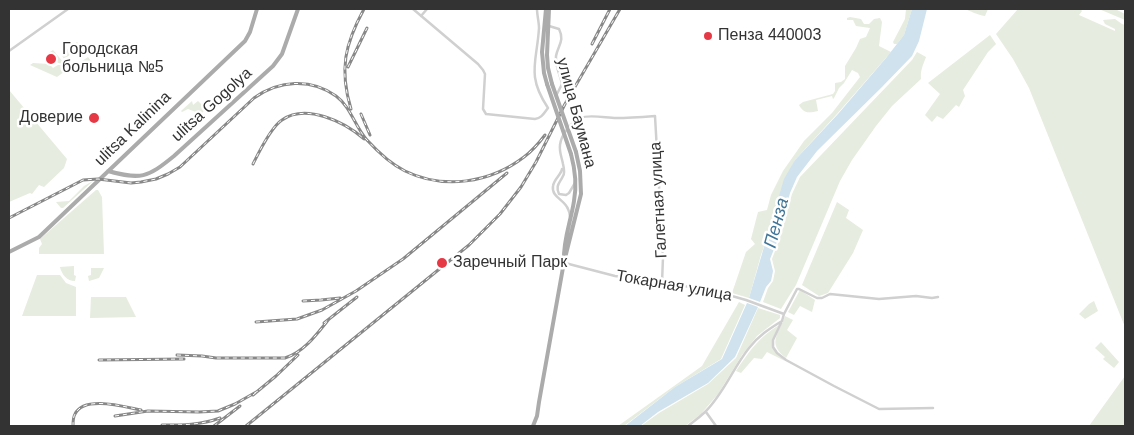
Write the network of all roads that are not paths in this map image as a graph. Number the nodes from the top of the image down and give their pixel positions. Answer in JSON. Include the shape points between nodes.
{"nodes":[{"id":1,"x":68,"y":9,"type":"edge"},
{"id":2,"x":257,"y":9,"type":"edge"},
{"id":3,"x":298,"y":9,"type":"edge"},
{"id":4,"x":413,"y":9,"type":"edge"},
{"id":5,"x":427,"y":9,"type":"edge"},
{"id":6,"x":537,"y":9,"type":"edge"},
{"id":7,"x":548,"y":9,"type":"edge"},
{"id":8,"x":421,"y":16,"type":"junction"},
{"id":9,"x":548,"y":26,"type":"junction"},
{"id":10,"x":9,"y":52,"type":"edge"},
{"id":11,"x":550,"y":84,"type":"junction"},
{"id":12,"x":548,"y":108,"type":"junction"},
{"id":13,"x":563,"y":165,"type":"junction"},
{"id":14,"x":108,"y":171,"type":"junction"},
{"id":15,"x":576,"y":182,"type":"junction"},
{"id":16,"x":570,"y":218,"type":"junction"},
{"id":17,"x":9,"y":252,"type":"edge"},
{"id":18,"x":564,"y":262,"type":"junction"},
{"id":19,"x":662,"y":284,"type":"junction"},
{"id":20,"x":938,"y":297,"type":"dead end"},
{"id":21,"x":784,"y":314,"type":"junction"},
{"id":22,"x":782,"y":322,"type":"junction"},
{"id":23,"x":934,"y":408,"type":"dead end"},
{"id":24,"x":706,"y":412,"type":"junction"},
{"id":25,"x":533,"y":426,"type":"edge"},
{"id":26,"x":688,"y":426,"type":"edge"},
{"id":27,"x":716,"y":426,"type":"edge"}],
"edges":[{"from":1,"to":10,"type":"street"},
{"from":2,"to":14,"type":"main road","name":"ulitsa Kalinina","via":[[245,41]]},
{"from":3,"to":14,"type":"main road","name":"ulitsa Gogolya","via":[[285,48],[273,66],[174,156],[147,175],[126,176]]},
{"from":4,"to":8,"type":"street"},
{"from":5,"to":8,"type":"street"},
{"from":6,"to":12,"type":"street","via":[[539,26],[534,76]]},
{"from":7,"to":9,"type":"main road","name":"улица Баумана"},
{"from":7,"to":11,"type":"main road","name":"улица Баумана","via":[[542,52],[544,74]]},
{"from":8,"to":12,"type":"street","via":[[484,70],[484,112],[539,119]]},
{"from":9,"to":11,"type":"main road","name":"улица Баумана"},
{"from":9,"to":12,"type":"street","via":[[559,29],[562,34],[556,65],[562,84]]},
{"from":11,"to":15,"type":"main road","name":"улица Баумана","bridge":true},
{"from":11,"to":18,"type":"main road","name":"улица Баумана","bridge":true,"via":[[580,171],[581,194]]},
{"from":13,"to":15,"type":"street","via":[[563,176],[557,187],[559,194],[569,193]]},
{"from":13,"to":16,"type":"street","via":[[553,192],[568,208]]},
{"from":13,"to":19,"type":"street","name":"Галетная улица","via":[[562,137],[581,118],[655,116]]},
{"from":14,"to":17,"type":"main road","name":"ulitsa Kalinina","via":[[39,237]]},
{"from":15,"to":16,"type":"main road","name":"улица Баумана"},
{"from":16,"to":18,"type":"main road","name":"улица Баумана"},
{"from":18,"to":19,"type":"street","name":"Токарная улица","via":[[614,276]]},
{"from":18,"to":25,"type":"main road"},
{"from":19,"to":21,"type":"street","name":"Токарная улица","via":[[711,290]]},
{"from":20,"to":21,"type":"street","via":[[880,299],[830,294],[817,298],[797,289]]},
{"from":21,"to":22,"type":"street"},
{"from":22,"to":23,"type":"street","via":[[773,347],[786,360],[880,409]]},
{"from":22,"to":24,"type":"street","via":[[768,329],[750,347]]},
{"from":24,"to":26,"type":"street"},
{"from":24,"to":27,"type":"street"}]}
